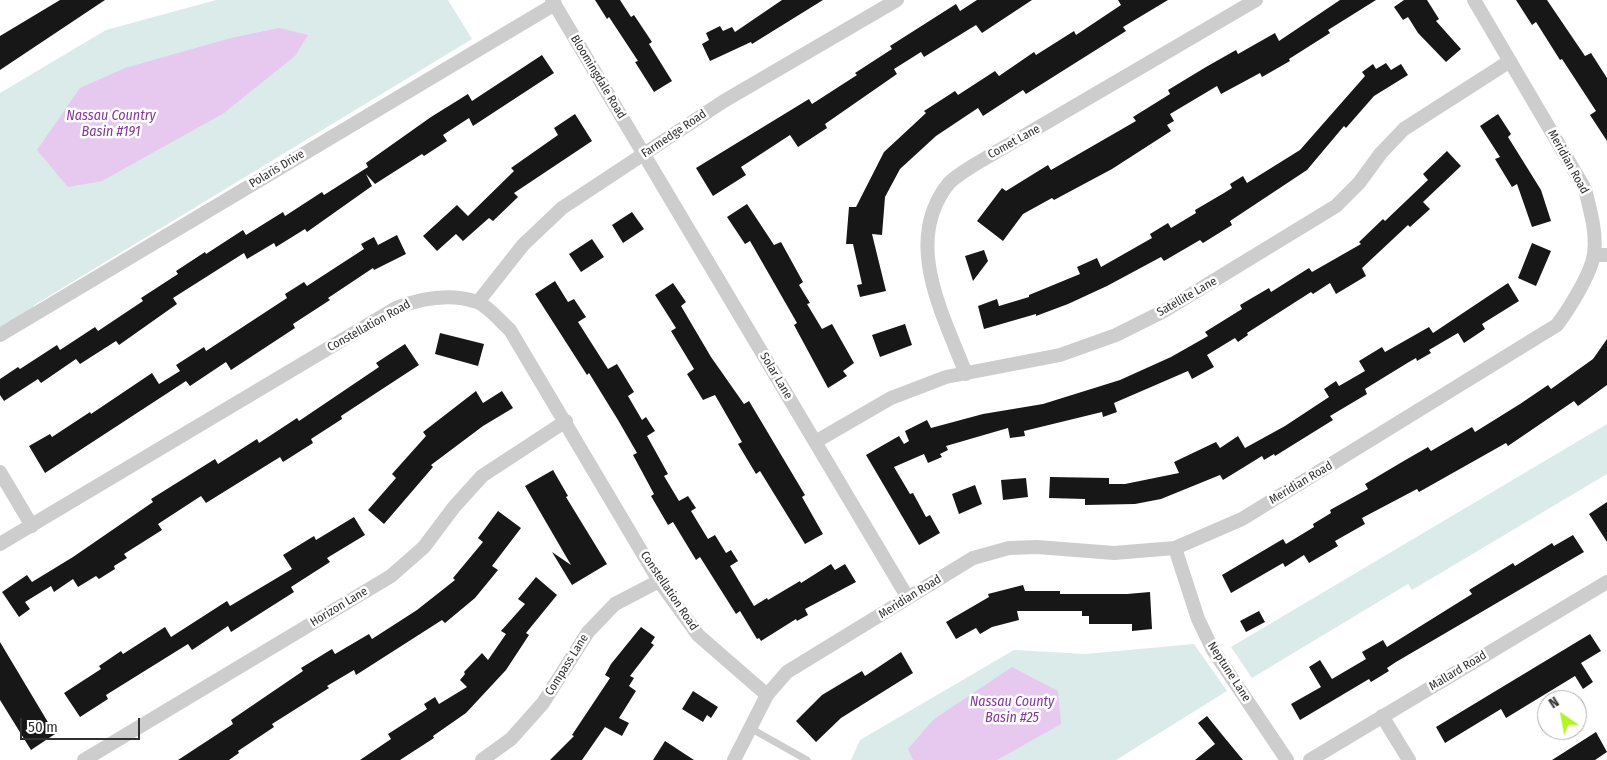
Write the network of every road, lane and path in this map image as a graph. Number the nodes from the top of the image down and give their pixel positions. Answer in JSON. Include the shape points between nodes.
{"nodes":[{"id":1,"x":897,"y":0,"type":"edge"},
{"id":2,"x":1256,"y":0,"type":"edge"},
{"id":3,"x":1474,"y":0,"type":"edge"},
{"id":4,"x":553,"y":2,"type":"edge"},
{"id":5,"x":1510,"y":61,"type":"junction"},
{"id":6,"x":644,"y":154,"type":"junction"},
{"id":7,"x":1600,"y":255,"type":"edge"},
{"id":8,"x":478,"y":302,"type":"junction"},
{"id":9,"x":0,"y":335,"type":"edge"},
{"id":10,"x":966,"y":374,"type":"junction"},
{"id":11,"x":566,"y":421,"type":"junction"},
{"id":12,"x":815,"y":442,"type":"junction"},
{"id":13,"x":0,"y":472,"type":"edge"},
{"id":14,"x":32,"y":526,"type":"junction"},
{"id":15,"x":0,"y":544,"type":"edge"},
{"id":16,"x":1175,"y":548,"type":"junction"},
{"id":17,"x":659,"y":581,"type":"junction"},
{"id":18,"x":1607,"y":582,"type":"edge"},
{"id":19,"x":908,"y":598,"type":"junction"},
{"id":20,"x":767,"y":695,"type":"junction"},
{"id":21,"x":1382,"y":716,"type":"junction"},
{"id":22,"x":750,"y":728,"type":"junction"},
{"id":23,"x":84,"y":760,"type":"edge"},
{"id":24,"x":482,"y":760,"type":"edge"},
{"id":25,"x":734,"y":760,"type":"edge"},
{"id":26,"x":807,"y":760,"type":"edge"},
{"id":27,"x":1287,"y":760,"type":"edge"},
{"id":28,"x":1310,"y":760,"type":"edge"},
{"id":29,"x":1409,"y":760,"type":"edge"}],
"edges":[{"from":1,"to":6,"type":"street","name":"Farmedge Road","via":[[724,101]]},
{"from":2,"to":10,"type":"street","name":"Comet Lane","via":[[974,165],[951,182],[936,202],[930,219],[927,260],[935,295]]},
{"from":3,"to":5,"type":"street","name":"Meridian Road"},
{"from":4,"to":6,"type":"street","name":"Bloomingdale Road"},
{"from":4,"to":9,"type":"street","name":"Polaris Drive"},
{"from":5,"to":7,"type":"street","name":"Meridian Road","via":[[1585,189]]},
{"from":5,"to":10,"type":"street","name":"Satellite Lane","via":[[1404,130],[1336,206],[1164,311],[1116,335],[1060,355]]},
{"from":6,"to":8,"type":"street","name":"Farmedge Road","via":[[543,224]]},
{"from":6,"to":12,"type":"street","name":"Solar Lane"},
{"from":7,"to":16,"type":"street","name":"Meridian Road","via":[[1557,325],[1242,519]]},
{"from":8,"to":11,"type":"street","name":"Constellation Road","via":[[510,330]]},
{"from":8,"to":14,"type":"street","name":"Constellation Road","via":[[437,296],[396,308]]},
{"from":10,"to":12,"type":"street","name":"Satellite Lane","via":[[946,377],[891,398]]},
{"from":11,"to":17,"type":"street","name":"Constellation Road"},
{"from":11,"to":23,"type":"street","name":"Horizon Lane","via":[[482,476],[424,547],[391,576]]},
{"from":12,"to":19,"type":"street","name":"Solar Lane"},
{"from":13,"to":14,"type":"street"},
{"from":14,"to":15,"type":"street","name":"Constellation Road"},
{"from":16,"to":19,"type":"street","name":"Meridian Road","via":[[1114,553],[1010,548],[973,558]]},
{"from":16,"to":27,"type":"street","name":"Neptune Lane","via":[[1198,618],[1213,650]]},
{"from":17,"to":20,"type":"street","name":"Constellation Road","via":[[698,635]]},
{"from":17,"to":24,"type":"street","name":"Compass Lane","via":[[615,604],[588,632],[543,703],[511,740]]},
{"from":18,"to":21,"type":"street","name":"Mallard Road"},
{"from":19,"to":20,"type":"street","name":"Meridian Road","via":[[787,672]]},
{"from":20,"to":22,"type":"street","name":"Meridian Road"},
{"from":21,"to":28,"type":"street","name":"Mallard Road"},
{"from":21,"to":29,"type":"street"},
{"from":22,"to":25,"type":"street","name":"Meridian Road"},
{"from":22,"to":26,"type":"lane"}]}
